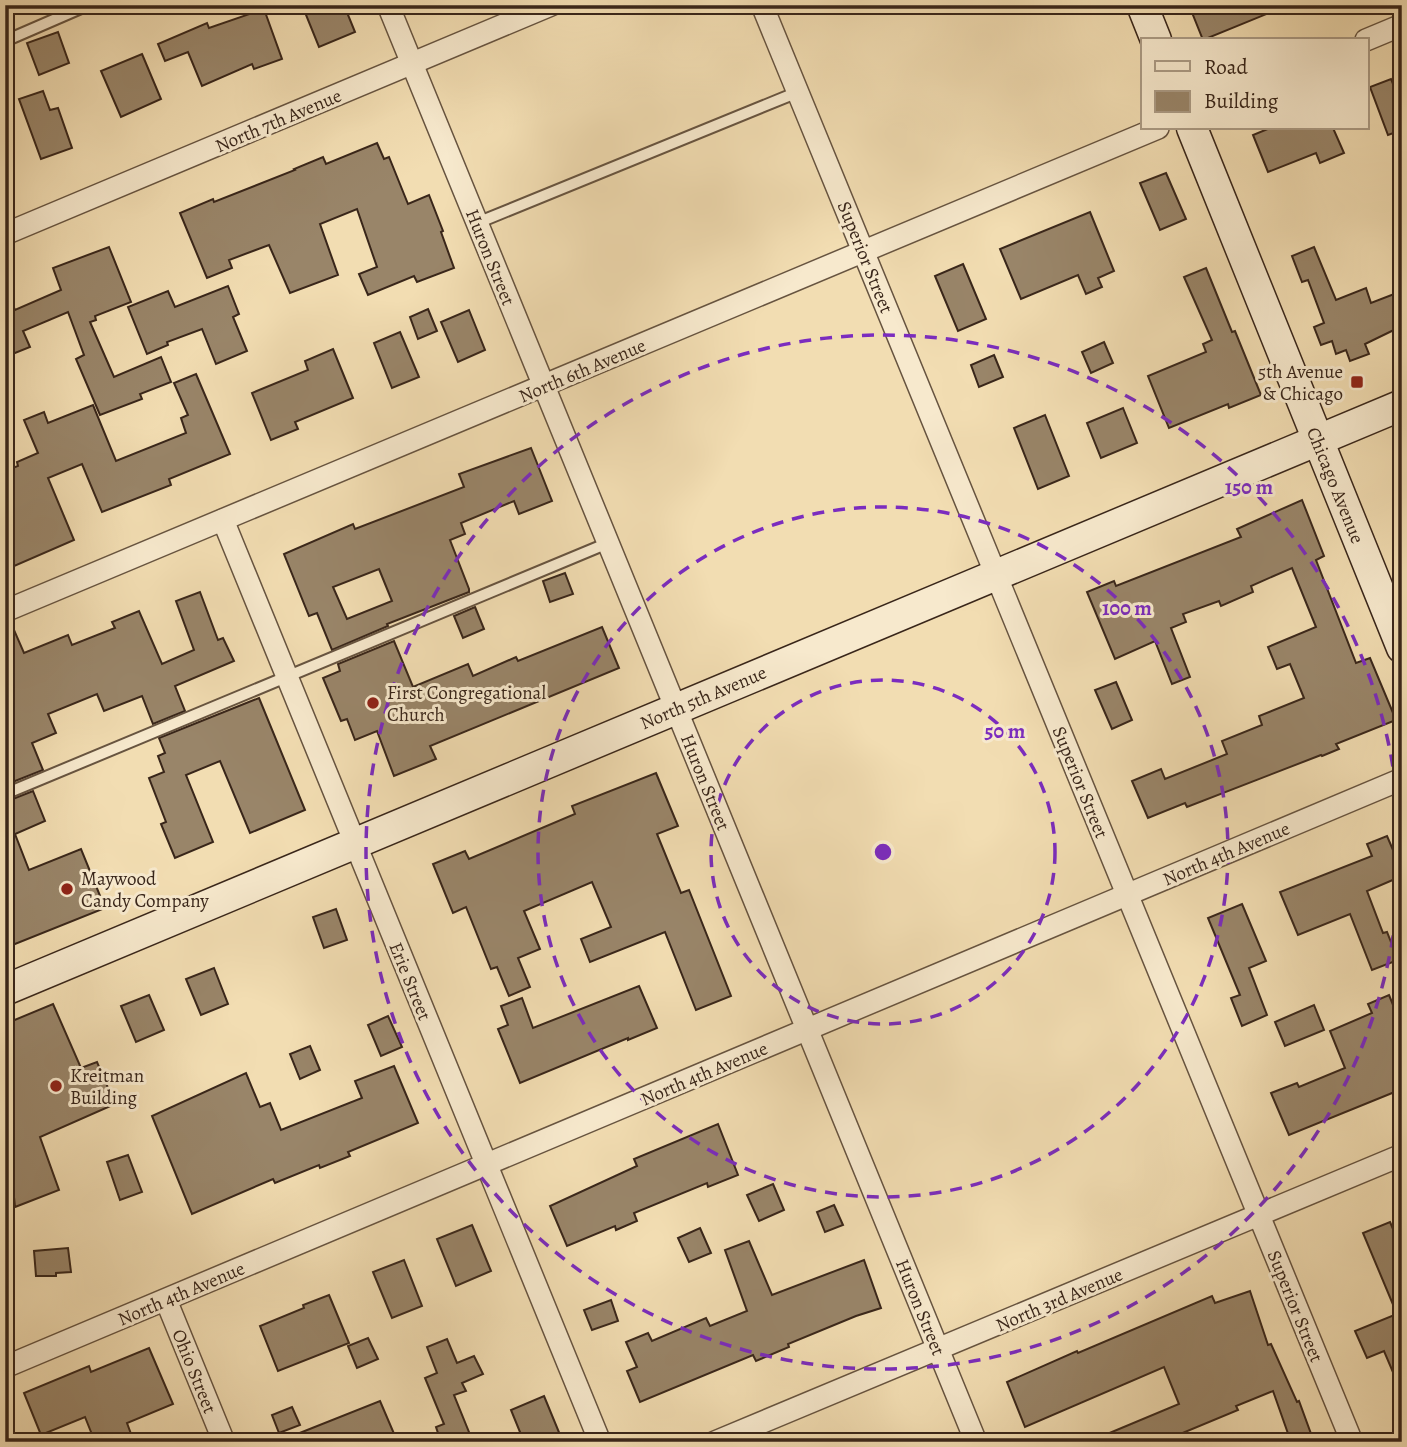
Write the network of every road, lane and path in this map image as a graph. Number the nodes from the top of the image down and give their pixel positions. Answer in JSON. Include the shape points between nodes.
{"nodes":[{"id":1,"x":88,"y":5,"type":"edge"},
{"id":2,"x":388,"y":5,"type":"edge"},
{"id":3,"x":551,"y":5,"type":"edge"},
{"id":4,"x":762,"y":5,"type":"edge"},
{"id":5,"x":1142,"y":5,"type":"edge"},
{"id":6,"x":1402,"y":25,"type":"edge"},
{"id":7,"x":1155,"y":38,"type":"edge"},
{"id":8,"x":1368,"y":39,"type":"edge"},
{"id":9,"x":5,"y":41,"type":"edge"},
{"id":10,"x":412,"y":64,"type":"junction"},
{"id":11,"x":798,"y":92,"type":"junction"},
{"id":12,"x":1153,"y":130,"type":"edge"},
{"id":13,"x":1193,"y":130,"type":"edge"},
{"id":14,"x":477,"y":223,"type":"junction"},
{"id":15,"x":5,"y":234,"type":"edge"},
{"id":16,"x":864,"y":252,"type":"junction"},
{"id":17,"x":544,"y":386,"type":"junction"},
{"id":18,"x":1402,"y":405,"type":"edge"},
{"id":19,"x":1318,"y":440,"type":"junction"},
{"id":20,"x":223,"y":520,"type":"junction"},
{"id":21,"x":608,"y":543,"type":"junction"},
{"id":22,"x":996,"y":574,"type":"junction"},
{"id":23,"x":5,"y":611,"type":"edge"},
{"id":24,"x":1402,"y":648,"type":"edge"},
{"id":25,"x":287,"y":677,"type":"junction"},
{"id":26,"x":676,"y":709,"type":"junction"},
{"id":27,"x":1402,"y":779,"type":"edge"},
{"id":28,"x":5,"y":794,"type":"edge"},
{"id":29,"x":355,"y":843,"type":"junction"},
{"id":30,"x":1127,"y":895,"type":"junction"},
{"id":31,"x":5,"y":989,"type":"edge"},
{"id":32,"x":807,"y":1030,"type":"junction"},
{"id":33,"x":1402,"y":1155,"type":"edge"},
{"id":34,"x":486,"y":1165,"type":"junction"},
{"id":35,"x":1259,"y":1215,"type":"junction"},
{"id":36,"x":166,"y":1300,"type":"junction"},
{"id":37,"x":938,"y":1349,"type":"junction"},
{"id":38,"x":5,"y":1367,"type":"edge"},
{"id":39,"x":224,"y":1442,"type":"edge"},
{"id":40,"x":600,"y":1442,"type":"edge"},
{"id":41,"x":715,"y":1442,"type":"edge"},
{"id":42,"x":976,"y":1442,"type":"edge"},
{"id":43,"x":1352,"y":1442,"type":"edge"}],
"edges":[{"from":1,"to":9,"type":"lane"},
{"from":2,"to":10,"type":"street","name":"Huron Street"},
{"from":3,"to":10,"type":"street","name":"North 7th Avenue"},
{"from":4,"to":11,"type":"street","name":"Superior Street"},
{"from":5,"to":7,"type":"street"},
{"from":6,"to":8,"type":"street"},
{"from":10,"to":14,"type":"street","name":"Huron Street"},
{"from":10,"to":15,"type":"street","name":"North 7th Avenue"},
{"from":11,"to":14,"type":"lane"},
{"from":11,"to":16,"type":"street","name":"Superior Street"},
{"from":12,"to":16,"type":"street","name":"North 6th Avenue"},
{"from":13,"to":19,"type":"street","name":"Chicago Avenue"},
{"from":14,"to":17,"type":"street","name":"Huron Street"},
{"from":16,"to":17,"type":"street","name":"North 6th Avenue"},
{"from":16,"to":22,"type":"street","name":"Superior Street"},
{"from":17,"to":20,"type":"street","name":"North 6th Avenue"},
{"from":17,"to":21,"type":"street","name":"Huron Street"},
{"from":18,"to":19,"type":"street","name":"North 5th Avenue"},
{"from":19,"to":22,"type":"street","name":"North 5th Avenue"},
{"from":19,"to":24,"type":"street","name":"Chicago Avenue"},
{"from":20,"to":23,"type":"street","name":"North 6th Avenue"},
{"from":20,"to":25,"type":"street","name":"Erie Street"},
{"from":21,"to":25,"type":"lane"},
{"from":21,"to":26,"type":"street","name":"Huron Street"},
{"from":22,"to":26,"type":"street","name":"North 5th Avenue"},
{"from":22,"to":30,"type":"street","name":"Superior Street"},
{"from":25,"to":28,"type":"lane"},
{"from":25,"to":29,"type":"street","name":"Erie Street"},
{"from":26,"to":29,"type":"street","name":"North 5th Avenue"},
{"from":26,"to":32,"type":"street","name":"Huron Street"},
{"from":27,"to":30,"type":"street","name":"North 4th Avenue"},
{"from":29,"to":31,"type":"street","name":"North 5th Avenue"},
{"from":29,"to":34,"type":"street","name":"Erie Street"},
{"from":30,"to":32,"type":"street","name":"North 4th Avenue"},
{"from":30,"to":35,"type":"street","name":"Superior Street"},
{"from":32,"to":34,"type":"street","name":"North 4th Avenue"},
{"from":32,"to":37,"type":"street","name":"Huron Street"},
{"from":33,"to":35,"type":"street","name":"North 3rd Avenue"},
{"from":34,"to":36,"type":"street","name":"North 4th Avenue"},
{"from":34,"to":40,"type":"street","name":"Erie Street"},
{"from":35,"to":37,"type":"street","name":"North 3rd Avenue"},
{"from":35,"to":43,"type":"street","name":"Superior Street"},
{"from":36,"to":38,"type":"street","name":"North 4th Avenue"},
{"from":36,"to":39,"type":"street","name":"Ohio Street"},
{"from":37,"to":41,"type":"street","name":"North 3rd Avenue"},
{"from":37,"to":42,"type":"street","name":"Huron Street"}]}
